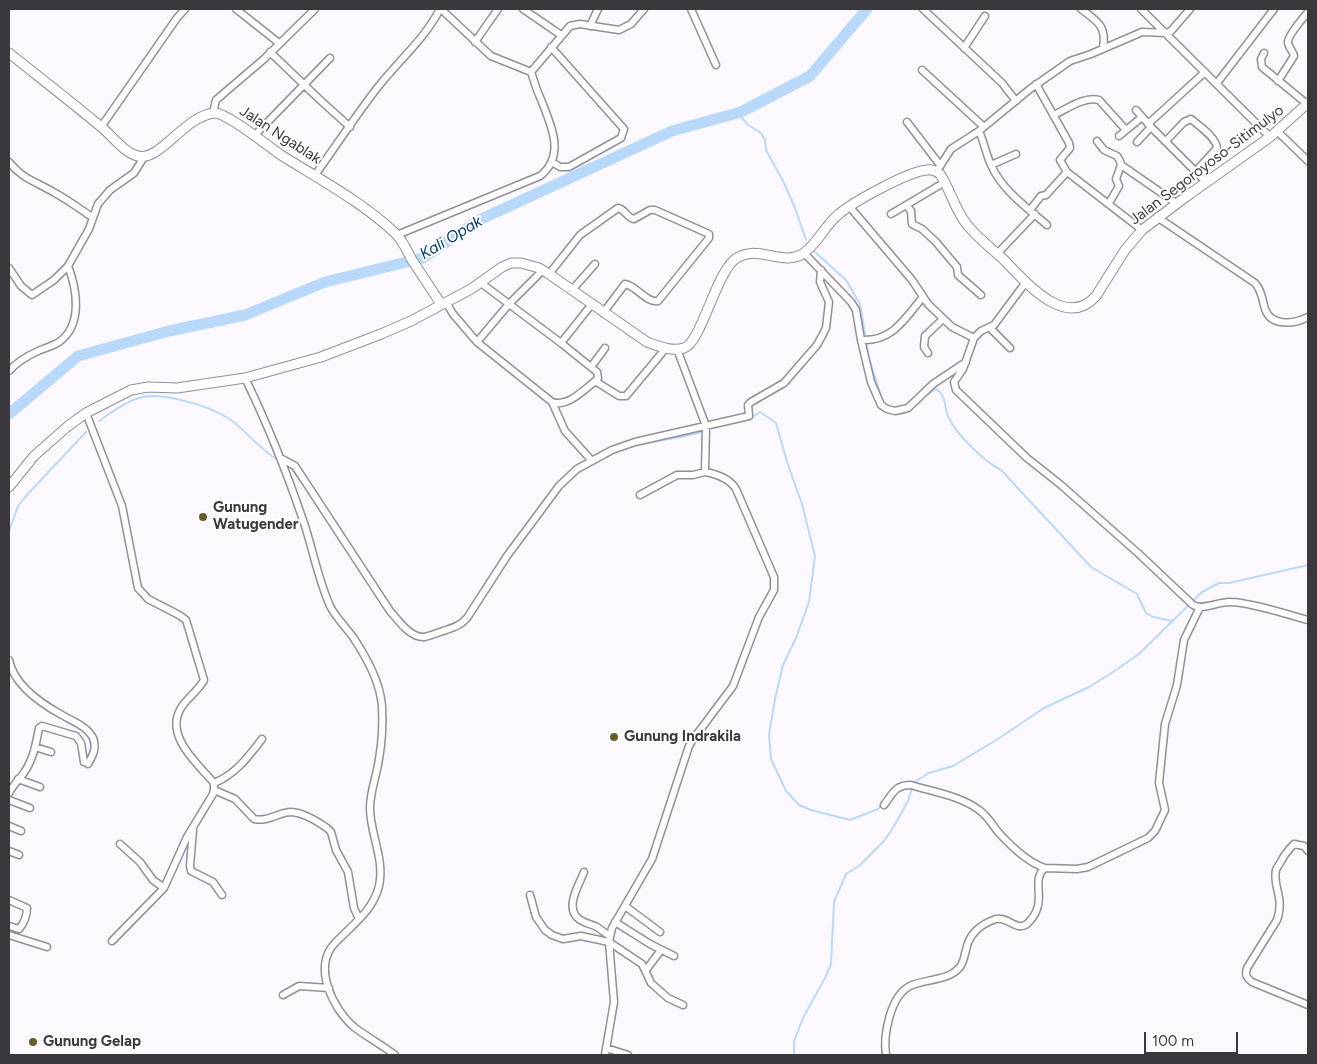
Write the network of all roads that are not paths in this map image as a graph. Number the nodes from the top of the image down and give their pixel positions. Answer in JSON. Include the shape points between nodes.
{"nodes":[{"id":1,"x":185,"y":9,"type":"edge"},
{"id":2,"x":236,"y":9,"type":"edge"},
{"id":3,"x":315,"y":9,"type":"edge"},
{"id":4,"x":440,"y":9,"type":"edge"},
{"id":5,"x":498,"y":9,"type":"edge"},
{"id":6,"x":523,"y":9,"type":"edge"},
{"id":7,"x":598,"y":9,"type":"edge"},
{"id":8,"x":644,"y":9,"type":"edge"},
{"id":9,"x":691,"y":9,"type":"edge"},
{"id":10,"x":923,"y":9,"type":"edge"},
{"id":11,"x":1081,"y":9,"type":"edge"},
{"id":12,"x":1190,"y":9,"type":"edge"},
{"id":13,"x":1274,"y":9,"type":"edge"},
{"id":14,"x":1146,"y":10,"type":"edge"},
{"id":15,"x":1308,"y":10,"type":"edge"},
{"id":16,"x":984,"y":16,"type":"dead end"},
{"id":17,"x":590,"y":26,"type":"junction"},
{"id":18,"x":1167,"y":33,"type":"junction"},
{"id":19,"x":561,"y":35,"type":"junction"},
{"id":20,"x":475,"y":42,"type":"junction"},
{"id":21,"x":279,"y":43,"type":"junction"},
{"id":22,"x":551,"y":47,"type":"junction"},
{"id":23,"x":964,"y":48,"type":"junction"},
{"id":24,"x":1103,"y":48,"type":"junction"},
{"id":25,"x":270,"y":52,"type":"junction"},
{"id":26,"x":9,"y":53,"type":"edge"},
{"id":27,"x":1264,"y":53,"type":"dead end"},
{"id":28,"x":330,"y":58,"type":"dead end"},
{"id":29,"x":716,"y":65,"type":"dead end"},
{"id":30,"x":922,"y":70,"type":"dead end"},
{"id":31,"x":531,"y":72,"type":"junction"},
{"id":32,"x":1205,"y":72,"type":"junction"},
{"id":33,"x":1278,"y":81,"type":"junction"},
{"id":34,"x":1217,"y":83,"type":"junction"},
{"id":35,"x":1036,"y":84,"type":"junction"},
{"id":36,"x":305,"y":85,"type":"junction"},
{"id":37,"x":1016,"y":101,"type":"junction"},
{"id":38,"x":1308,"y":104,"type":"edge"},
{"id":39,"x":1136,"y":110,"type":"dead end"},
{"id":40,"x":213,"y":113,"type":"junction"},
{"id":41,"x":1054,"y":115,"type":"junction"},
{"id":42,"x":1142,"y":117,"type":"junction"},
{"id":43,"x":907,"y":122,"type":"dead end"},
{"id":44,"x":1150,"y":125,"type":"junction"},
{"id":45,"x":102,"y":127,"type":"junction"},
{"id":46,"x":350,"y":127,"type":"junction"},
{"id":47,"x":981,"y":129,"type":"junction"},
{"id":48,"x":1126,"y":130,"type":"junction"},
{"id":49,"x":1274,"y":134,"type":"junction"},
{"id":50,"x":254,"y":136,"type":"junction"},
{"id":51,"x":1119,"y":136,"type":"dead end"},
{"id":52,"x":1097,"y":141,"type":"dead end"},
{"id":53,"x":1166,"y":141,"type":"junction"},
{"id":54,"x":1137,"y":142,"type":"dead end"},
{"id":55,"x":1016,"y":154,"type":"dead end"},
{"id":56,"x":144,"y":157,"type":"junction"},
{"id":57,"x":1308,"y":161,"type":"edge"},
{"id":58,"x":9,"y":162,"type":"edge"},
{"id":59,"x":552,"y":162,"type":"junction"},
{"id":60,"x":991,"y":165,"type":"junction"},
{"id":61,"x":1121,"y":165,"type":"junction"},
{"id":62,"x":938,"y":168,"type":"junction"},
{"id":63,"x":1068,"y":172,"type":"junction"},
{"id":64,"x":1196,"y":172,"type":"junction"},
{"id":65,"x":315,"y":175,"type":"junction"},
{"id":66,"x":946,"y":182,"type":"junction"},
{"id":67,"x":1206,"y":182,"type":"junction"},
{"id":68,"x":1109,"y":203,"type":"junction"},
{"id":69,"x":1176,"y":203,"type":"junction"},
{"id":70,"x":906,"y":205,"type":"junction"},
{"id":71,"x":849,"y":206,"type":"junction"},
{"id":72,"x":1032,"y":212,"type":"junction"},
{"id":73,"x":891,"y":214,"type":"dead end"},
{"id":74,"x":92,"y":217,"type":"junction"},
{"id":75,"x":1157,"y":217,"type":"junction"},
{"id":76,"x":1047,"y":225,"type":"dead end"},
{"id":77,"x":1142,"y":230,"type":"junction"},
{"id":78,"x":397,"y":235,"type":"junction"},
{"id":79,"x":804,"y":253,"type":"junction"},
{"id":80,"x":997,"y":254,"type":"junction"},
{"id":81,"x":595,"y":264,"type":"dead end"},
{"id":82,"x":68,"y":266,"type":"junction"},
{"id":83,"x":9,"y":268,"type":"edge"},
{"id":84,"x":821,"y":270,"type":"junction"},
{"id":85,"x":546,"y":272,"type":"junction"},
{"id":86,"x":1026,"y":282,"type":"junction"},
{"id":87,"x":481,"y":283,"type":"junction"},
{"id":88,"x":572,"y":290,"type":"junction"},
{"id":89,"x":981,"y":295,"type":"dead end"},
{"id":90,"x":923,"y":297,"type":"junction"},
{"id":91,"x":443,"y":303,"type":"junction"},
{"id":92,"x":510,"y":304,"type":"junction"},
{"id":93,"x":592,"y":304,"type":"junction"},
{"id":94,"x":603,"y":312,"type":"junction"},
{"id":95,"x":1308,"y":318,"type":"edge"},
{"id":96,"x":943,"y":319,"type":"junction"},
{"id":97,"x":990,"y":328,"type":"junction"},
{"id":98,"x":974,"y":338,"type":"junction"},
{"id":99,"x":865,"y":340,"type":"junction"},
{"id":100,"x":477,"y":342,"type":"junction"},
{"id":101,"x":561,"y":343,"type":"junction"},
{"id":102,"x":605,"y":348,"type":"dead end"},
{"id":103,"x":666,"y":348,"type":"junction"},
{"id":104,"x":1010,"y":348,"type":"dead end"},
{"id":105,"x":676,"y":349,"type":"junction"},
{"id":106,"x":928,"y":353,"type":"dead end"},
{"id":107,"x":966,"y":362,"type":"junction"},
{"id":108,"x":591,"y":367,"type":"junction"},
{"id":109,"x":9,"y":371,"type":"edge"},
{"id":110,"x":245,"y":378,"type":"junction"},
{"id":111,"x":595,"y":381,"type":"junction"},
{"id":112,"x":552,"y":402,"type":"junction"},
{"id":113,"x":86,"y":413,"type":"junction"},
{"id":114,"x":706,"y":426,"type":"junction"},
{"id":115,"x":282,"y":459,"type":"junction"},
{"id":116,"x":592,"y":461,"type":"junction"},
{"id":117,"x":705,"y":472,"type":"junction"},
{"id":118,"x":9,"y":487,"type":"edge"},
{"id":119,"x":640,"y":495,"type":"dead end"},
{"id":120,"x":1200,"y":608,"type":"junction"},
{"id":121,"x":1308,"y":620,"type":"edge"},
{"id":122,"x":9,"y":660,"type":"edge"},
{"id":123,"x":262,"y":739,"type":"dead end"},
{"id":124,"x":34,"y":747,"type":"junction"},
{"id":125,"x":51,"y":752,"type":"dead end"},
{"id":126,"x":18,"y":779,"type":"junction"},
{"id":127,"x":214,"y":786,"type":"junction"},
{"id":128,"x":40,"y":787,"type":"dead end"},
{"id":129,"x":9,"y":793,"type":"edge"},
{"id":130,"x":9,"y":800,"type":"edge"},
{"id":131,"x":884,"y":804,"type":"dead end"},
{"id":132,"x":30,"y":808,"type":"dead end"},
{"id":133,"x":9,"y":826,"type":"edge"},
{"id":134,"x":194,"y":826,"type":"junction"},
{"id":135,"x":21,"y":831,"type":"dead end"},
{"id":136,"x":120,"y":844,"type":"dead end"},
{"id":137,"x":9,"y":851,"type":"edge"},
{"id":138,"x":1308,"y":851,"type":"edge"},
{"id":139,"x":19,"y":855,"type":"dead end"},
{"id":140,"x":1045,"y":868,"type":"junction"},
{"id":141,"x":584,"y":872,"type":"dead end"},
{"id":142,"x":164,"y":888,"type":"junction"},
{"id":143,"x":530,"y":895,"type":"dead end"},
{"id":144,"x":222,"y":896,"type":"dead end"},
{"id":145,"x":9,"y":900,"type":"edge"},
{"id":146,"x":625,"y":906,"type":"junction"},
{"id":147,"x":359,"y":919,"type":"junction"},
{"id":148,"x":615,"y":922,"type":"junction"},
{"id":149,"x":9,"y":926,"type":"edge"},
{"id":150,"x":660,"y":932,"type":"dead end"},
{"id":151,"x":9,"y":936,"type":"edge"},
{"id":152,"x":610,"y":939,"type":"junction"},
{"id":153,"x":112,"y":941,"type":"dead end"},
{"id":154,"x":47,"y":947,"type":"dead end"},
{"id":155,"x":661,"y":950,"type":"junction"},
{"id":156,"x":674,"y":956,"type":"dead end"},
{"id":157,"x":646,"y":970,"type":"junction"},
{"id":158,"x":329,"y":988,"type":"junction"},
{"id":159,"x":283,"y":995,"type":"dead end"},
{"id":160,"x":683,"y":1005,"type":"dead end"},
{"id":161,"x":1308,"y":1005,"type":"edge"},
{"id":162,"x":606,"y":1048,"type":"junction"},
{"id":163,"x":395,"y":1055,"type":"edge"},
{"id":164,"x":605,"y":1055,"type":"edge"},
{"id":165,"x":628,"y":1055,"type":"edge"},
{"id":166,"x":886,"y":1055,"type":"edge"}],
"edges":[{"from":1,"to":45,"type":"street"},
{"from":2,"to":21,"type":"street"},
{"from":3,"to":21,"type":"street"},
{"from":4,"to":20,"type":"street"},
{"from":4,"to":46,"type":"street","via":[[431,25],[378,87]]},
{"from":5,"to":20,"type":"street"},
{"from":6,"to":19,"type":"street"},
{"from":7,"to":17,"type":"street"},
{"from":8,"to":17,"type":"street","via":[[625,28],[613,30]]},
{"from":9,"to":29,"type":"street"},
{"from":10,"to":23,"type":"street"},
{"from":11,"to":24,"type":"street","via":[[1103,28]]},
{"from":12,"to":18,"type":"street"},
{"from":13,"to":34,"type":"street"},
{"from":14,"to":18,"type":"street"},
{"from":15,"to":33,"type":"street","via":[[1289,38],[1294,56]]},
{"from":16,"to":23,"type":"street"},
{"from":17,"to":19,"type":"street","via":[[570,26]]},
{"from":18,"to":24,"type":"street","via":[[1142,32]]},
{"from":18,"to":32,"type":"street"},
{"from":19,"to":22,"type":"street"},
{"from":20,"to":31,"type":"street","via":[[491,56]]},
{"from":21,"to":25,"type":"street"},
{"from":22,"to":31,"type":"street"},
{"from":22,"to":59,"type":"street","via":[[624,129],[621,138],[569,167],[560,167]]},
{"from":23,"to":37,"type":"street","via":[[1002,83]]},
{"from":24,"to":35,"type":"street","via":[[1070,61]]},
{"from":25,"to":36,"type":"street"},
{"from":25,"to":40,"type":"street","via":[[216,100]]},
{"from":26,"to":45,"type":"main road"},
{"from":27,"to":33,"type":"street","via":[[1262,67]]},
{"from":28,"to":36,"type":"street"},
{"from":30,"to":47,"type":"street"},
{"from":31,"to":59,"type":"street","via":[[554,132]]},
{"from":32,"to":34,"type":"street"},
{"from":32,"to":44,"type":"street"},
{"from":33,"to":38,"type":"street"},
{"from":34,"to":49,"type":"street"},
{"from":35,"to":37,"type":"street"},
{"from":35,"to":41,"type":"street"},
{"from":36,"to":46,"type":"street"},
{"from":36,"to":50,"type":"street"},
{"from":37,"to":47,"type":"street"},
{"from":38,"to":49,"type":"main road","name":"Jalan Segoroyoso-Sitimulyo"},
{"from":39,"to":42,"type":"street"},
{"from":40,"to":50,"type":"main road","name":"Jalan Ngablak","via":[[231,119]]},
{"from":40,"to":56,"type":"main road","via":[[186,126],[158,151]]},
{"from":41,"to":48,"type":"street","via":[[1085,100],[1099,100]]},
{"from":41,"to":63,"type":"street","via":[[1070,145],[1060,160]]},
{"from":42,"to":44,"type":"street"},
{"from":42,"to":48,"type":"street"},
{"from":43,"to":62,"type":"street"},
{"from":44,"to":53,"type":"street"},
{"from":44,"to":54,"type":"street"},
{"from":45,"to":56,"type":"main road","via":[[130,153]]},
{"from":46,"to":65,"type":"street"},
{"from":47,"to":60,"type":"street"},
{"from":47,"to":62,"type":"street","via":[[951,149]]},
{"from":48,"to":51,"type":"street"},
{"from":49,"to":57,"type":"street"},
{"from":49,"to":67,"type":"main road","name":"Jalan Segoroyoso-Sitimulyo"},
{"from":50,"to":65,"type":"main road","name":"Jalan Ngablak"},
{"from":52,"to":61,"type":"street","via":[[1104,150],[1117,156]]},
{"from":53,"to":64,"type":"street"},
{"from":53,"to":64,"type":"street","via":[[1191,119],[1211,137],[1217,148]]},
{"from":55,"to":60,"type":"street"},
{"from":56,"to":74,"type":"street","via":[[134,173],[110,190]]},
{"from":58,"to":74,"type":"street","via":[[17,172]]},
{"from":59,"to":78,"type":"street","via":[[540,176]]},
{"from":60,"to":72,"type":"street","via":[[1014,197]]},
{"from":61,"to":68,"type":"street","via":[[1116,179],[1119,186]]},
{"from":61,"to":69,"type":"street"},
{"from":62,"to":66,"type":"main road","name":"Jalan Segoroyoso-Sitimulyo"},
{"from":62,"to":71,"type":"main road","via":[[916,172]]},
{"from":63,"to":68,"type":"street"},
{"from":63,"to":72,"type":"street","via":[[1046,195],[1041,196]]},
{"from":64,"to":67,"type":"street"},
{"from":65,"to":78,"type":"main road","name":"Jalan Ngablak"},
{"from":66,"to":70,"type":"street"},
{"from":66,"to":80,"type":"main road","name":"Jalan Segoroyoso-Sitimulyo","via":[[964,221]]},
{"from":67,"to":69,"type":"main road","name":"Jalan Segoroyoso-Sitimulyo"},
{"from":68,"to":77,"type":"street"},
{"from":69,"to":75,"type":"main road","name":"Jalan Segoroyoso-Sitimulyo"},
{"from":70,"to":73,"type":"street"},
{"from":70,"to":89,"type":"street","via":[[911,211],[912,224],[936,242],[957,267],[958,275]]},
{"from":71,"to":79,"type":"main road"},
{"from":71,"to":90,"type":"street"},
{"from":72,"to":76,"type":"street"},
{"from":72,"to":80,"type":"street"},
{"from":74,"to":82,"type":"street"},
{"from":75,"to":77,"type":"main road","name":"Jalan Segoroyoso-Sitimulyo"},
{"from":75,"to":95,"type":"street","via":[[1255,283],[1271,318],[1280,322],[1300,322]]},
{"from":77,"to":86,"type":"main road","name":"Jalan Segoroyoso-Sitimulyo","via":[[1125,250],[1096,296],[1086,304],[1060,306],[1045,299]]},
{"from":78,"to":91,"type":"main road","name":"Jalan Ngablak"},
{"from":79,"to":84,"type":"street"},
{"from":79,"to":105,"type":"main road","via":[[788,258],[751,253],[740,256],[714,291],[692,342]]},
{"from":80,"to":86,"type":"main road","name":"Jalan Segoroyoso-Sitimulyo"},
{"from":81,"to":88,"type":"street"},
{"from":82,"to":83,"type":"street","via":[[32,295],[21,286]]},
{"from":82,"to":109,"type":"street","via":[[74,279],[76,310],[67,335],[23,359]]},
{"from":84,"to":99,"type":"street","via":[[851,302]]},
{"from":84,"to":114,"type":"street","via":[[820,282],[829,302],[826,328],[817,345],[784,383],[748,405],[749,416]]},
{"from":85,"to":87,"type":"main road","via":[[511,263]]},
{"from":85,"to":88,"type":"main road"},
{"from":85,"to":92,"type":"street"},
{"from":85,"to":94,"type":"street","via":[[580,234],[618,208],[634,219],[655,210],[709,234],[658,301],[650,300],[625,284]]},
{"from":86,"to":97,"type":"street"},
{"from":87,"to":91,"type":"main road"},
{"from":87,"to":92,"type":"street"},
{"from":88,"to":93,"type":"main road"},
{"from":90,"to":96,"type":"street"},
{"from":90,"to":99,"type":"street","via":[[894,331]]},
{"from":91,"to":100,"type":"street"},
{"from":91,"to":110,"type":"main road","via":[[381,334],[321,357]]},
{"from":92,"to":100,"type":"street"},
{"from":92,"to":101,"type":"street"},
{"from":93,"to":94,"type":"main road"},
{"from":93,"to":101,"type":"street"},
{"from":94,"to":103,"type":"main road","via":[[647,342]]},
{"from":96,"to":98,"type":"street"},
{"from":96,"to":106,"type":"street","via":[[925,336],[924,347]]},
{"from":97,"to":98,"type":"street"},
{"from":97,"to":104,"type":"street"},
{"from":98,"to":107,"type":"street"},
{"from":99,"to":107,"type":"street","via":[[877,398],[881,404],[895,411],[908,408],[932,384]]},
{"from":100,"to":112,"type":"street"},
{"from":101,"to":108,"type":"street"},
{"from":102,"to":108,"type":"street"},
{"from":103,"to":105,"type":"main road"},
{"from":103,"to":111,"type":"street","via":[[622,398]]},
{"from":105,"to":114,"type":"street"},
{"from":107,"to":120,"type":"street","via":[[954,382],[956,390],[1027,458],[1131,547],[1192,605]]},
{"from":108,"to":111,"type":"street","via":[[598,375]]},
{"from":110,"to":113,"type":"main road","via":[[178,388],[130,390]]},
{"from":110,"to":115,"type":"street"},
{"from":111,"to":112,"type":"street","via":[[566,403]]},
{"from":112,"to":116,"type":"street","via":[[565,432]]},
{"from":113,"to":118,"type":"main road","via":[[34,456]]},
{"from":113,"to":127,"type":"street","via":[[122,506],[138,588],[148,599],[179,615],[188,624],[204,680],[179,712],[177,728],[183,745]]},
{"from":114,"to":116,"type":"street","via":[[636,442]]},
{"from":114,"to":117,"type":"street"},
{"from":115,"to":116,"type":"street","via":[[295,466],[390,611],[408,630],[424,637],[463,622],[559,486],[577,469]]},
{"from":115,"to":147,"type":"street","via":[[322,588],[331,608],[373,673],[382,705],[379,759],[370,806],[380,854],[379,885],[375,899]]},
{"from":117,"to":119,"type":"street","via":[[678,475]]},
{"from":117,"to":146,"type":"street","via":[[730,482],[736,489],[775,584],[733,686],[689,746],[652,860]]},
{"from":120,"to":121,"type":"street","via":[[1236,602]]},
{"from":120,"to":140,"type":"street","via":[[1184,640],[1177,685],[1166,724],[1159,783],[1164,810],[1155,831],[1148,838],[1088,867]]},
{"from":122,"to":124,"type":"street","via":[[24,688],[86,729],[92,737],[94,753],[86,763],[76,736],[42,726]]},
{"from":123,"to":127,"type":"street","via":[[241,765]]},
{"from":124,"to":125,"type":"street"},
{"from":124,"to":126,"type":"street","via":[[30,761]]},
{"from":126,"to":128,"type":"street"},
{"from":126,"to":129,"type":"street"},
{"from":127,"to":134,"type":"street"},
{"from":127,"to":147,"type":"street","via":[[235,799],[254,819],[265,820],[284,813],[297,813],[327,828],[348,872]]},
{"from":130,"to":132,"type":"street"},
{"from":131,"to":140,"type":"street","via":[[902,785],[966,802],[987,817],[1001,835],[1030,861]]},
{"from":133,"to":135,"type":"street"},
{"from":134,"to":142,"type":"street"},
{"from":134,"to":144,"type":"street","via":[[191,871],[213,882]]},
{"from":136,"to":142,"type":"street"},
{"from":137,"to":139,"type":"street"},
{"from":138,"to":161,"type":"street","via":[[1304,846],[1294,844],[1278,866],[1280,912],[1246,973],[1252,982]]},
{"from":140,"to":166,"type":"street","via":[[1039,876],[1039,906],[1027,924],[1018,926],[996,920],[971,935],[963,962],[956,971],[910,986],[904,991],[893,1008],[886,1031]]},
{"from":141,"to":152,"type":"street","via":[[574,895],[573,912]]},
{"from":142,"to":153,"type":"street"},
{"from":143,"to":152,"type":"street","via":[[538,922],[552,935]]},
{"from":145,"to":149,"type":"street","via":[[26,908],[27,913],[19,928]]},
{"from":146,"to":148,"type":"street"},
{"from":146,"to":150,"type":"street"},
{"from":147,"to":158,"type":"street","via":[[334,944],[328,955],[326,978]]},
{"from":148,"to":152,"type":"street"},
{"from":148,"to":155,"type":"street"},
{"from":151,"to":154,"type":"street"},
{"from":152,"to":157,"type":"street"},
{"from":152,"to":162,"type":"street","via":[[614,997]]},
{"from":155,"to":156,"type":"street"},
{"from":155,"to":157,"type":"street"},
{"from":157,"to":160,"type":"street","via":[[651,983],[668,998]]},
{"from":158,"to":159,"type":"street","via":[[299,986]]},
{"from":158,"to":163,"type":"street","via":[[352,1025]]},
{"from":162,"to":164,"type":"street"},
{"from":162,"to":165,"type":"street"}]}
